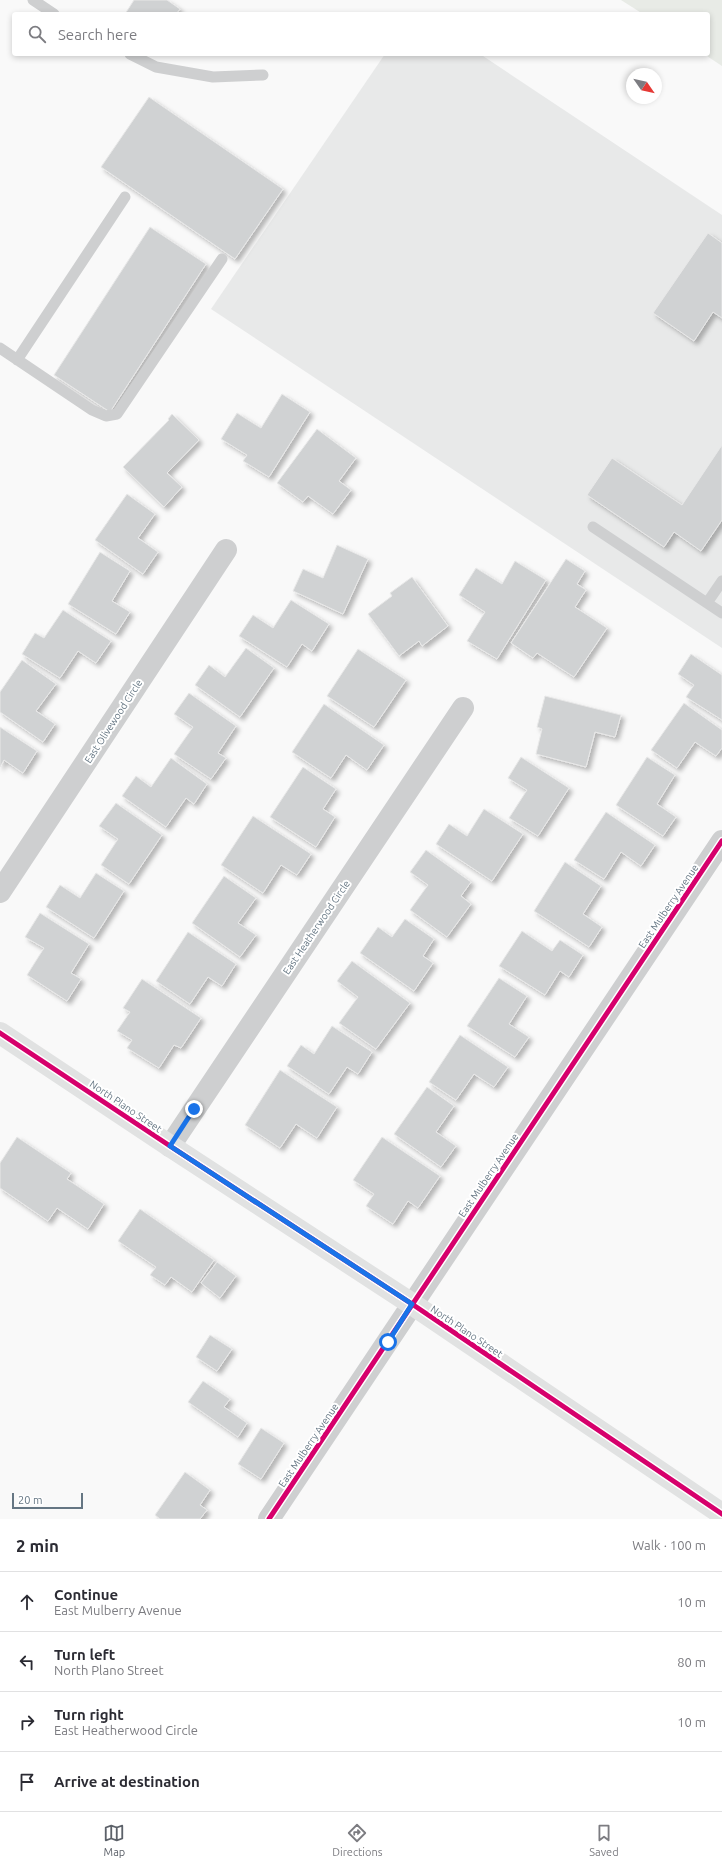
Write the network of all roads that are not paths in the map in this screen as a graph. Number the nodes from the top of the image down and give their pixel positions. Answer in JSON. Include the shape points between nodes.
{"nodes":[{"id":1,"x":33,"y":0,"type":"edge"},
{"id":2,"x":51,"y":12,"type":"edge"},
{"id":3,"x":134,"y":56,"type":"edge"},
{"id":4,"x":263,"y":75,"type":"dead end"},
{"id":5,"x":126,"y":197,"type":"dead end"},
{"id":6,"x":222,"y":259,"type":"dead end"},
{"id":7,"x":0,"y":348,"type":"edge"},
{"id":8,"x":18,"y":360,"type":"junction"},
{"id":9,"x":593,"y":527,"type":"dead end"},
{"id":10,"x":226,"y":550,"type":"dead end"},
{"id":11,"x":722,"y":581,"type":"edge"},
{"id":12,"x":708,"y":603,"type":"junction"},
{"id":13,"x":722,"y":613,"type":"edge"},
{"id":14,"x":463,"y":708,"type":"dead end"},
{"id":15,"x":722,"y":841,"type":"edge"},
{"id":16,"x":0,"y":892,"type":"edge"},
{"id":17,"x":0,"y":1033,"type":"edge"},
{"id":18,"x":170,"y":1146,"type":"junction"},
{"id":19,"x":412,"y":1304,"type":"junction"},
{"id":20,"x":722,"y":1514,"type":"edge"},
{"id":21,"x":269,"y":1519,"type":"edge"}],
"edges":[{"from":1,"to":2,"type":"lane"},
{"from":3,"to":4,"type":"lane","via":[[156,67],[213,77]]},
{"from":5,"to":8,"type":"lane"},
{"from":6,"to":8,"type":"lane","via":[[116,414],[106,416],[92,410]]},
{"from":7,"to":8,"type":"lane"},
{"from":9,"to":12,"type":"lane"},
{"from":10,"to":16,"type":"street","name":"East Olivewood Circle"},
{"from":11,"to":12,"type":"lane"},
{"from":12,"to":13,"type":"lane"},
{"from":14,"to":18,"type":"street","name":"East Heatherwood Circle"},
{"from":15,"to":19,"type":"street","name":"East Mulberry Avenue"},
{"from":17,"to":18,"type":"street","name":"North Plano Street"},
{"from":18,"to":19,"type":"street","name":"North Plano Street"},
{"from":19,"to":20,"type":"street","name":"North Plano Street"},
{"from":19,"to":21,"type":"street","name":"East Mulberry Avenue"}]}
